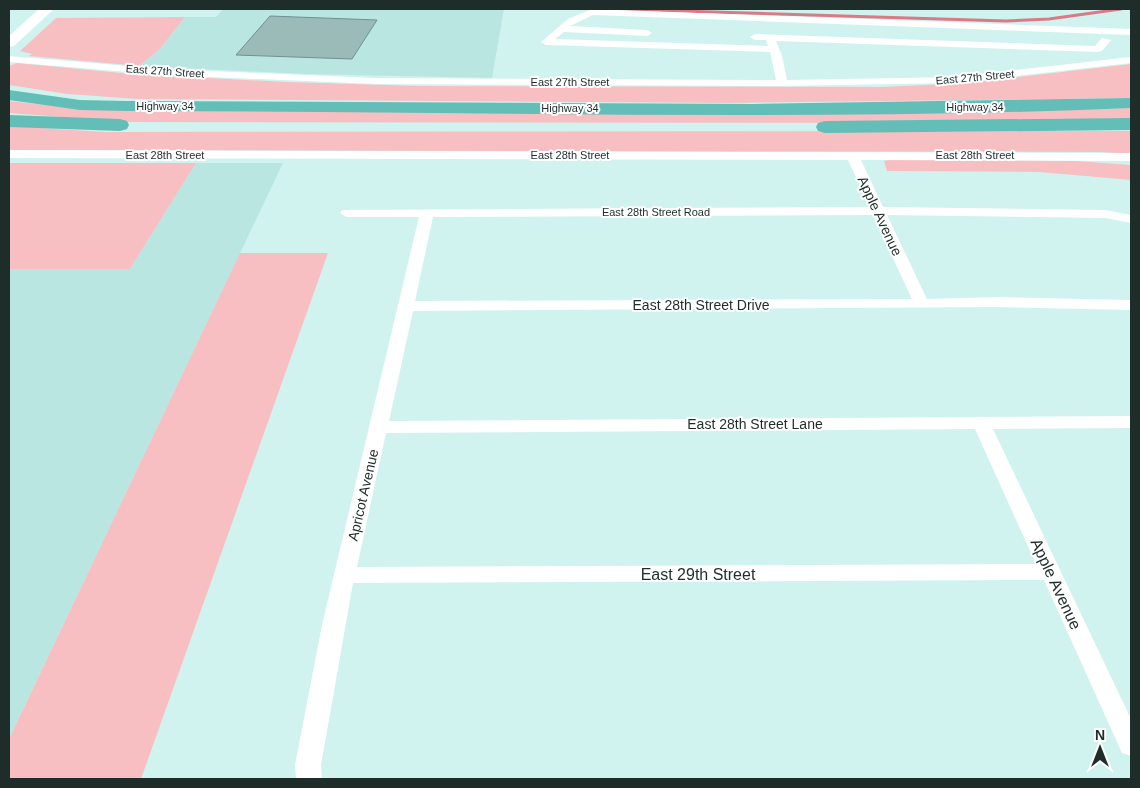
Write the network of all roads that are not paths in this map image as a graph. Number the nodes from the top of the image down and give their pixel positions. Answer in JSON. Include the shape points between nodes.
{"nodes":[{"id":1,"x":47,"y":9,"type":"edge"},
{"id":2,"x":768,"y":28,"type":"junction"},
{"id":3,"x":560,"y":29,"type":"junction"},
{"id":4,"x":1131,"y":32,"type":"edge"},
{"id":5,"x":660,"y":33,"type":"dead end"},
{"id":6,"x":740,"y":36,"type":"dead end"},
{"id":7,"x":1131,"y":42,"type":"edge"},
{"id":8,"x":9,"y":43,"type":"edge"},
{"id":9,"x":773,"y":49,"type":"junction"},
{"id":10,"x":9,"y":59,"type":"edge"},
{"id":11,"x":1131,"y":60,"type":"edge"},
{"id":12,"x":782,"y":83,"type":"junction"},
{"id":13,"x":9,"y":90,"type":"edge"},
{"id":14,"x":9,"y":95,"type":"edge"},
{"id":15,"x":1131,"y":104,"type":"edge"},
{"id":16,"x":151,"y":106,"type":"junction"},
{"id":17,"x":9,"y":117,"type":"edge"},
{"id":18,"x":9,"y":121,"type":"edge"},
{"id":19,"x":53,"y":123,"type":"junction"},
{"id":20,"x":1131,"y":124,"type":"edge"},
{"id":21,"x":140,"y":125,"type":"dead end"},
{"id":22,"x":528,"y":126,"type":"dead end"},
{"id":23,"x":9,"y":154,"type":"edge"},
{"id":24,"x":852,"y":155,"type":"junction"},
{"id":25,"x":1131,"y":157,"type":"edge"},
{"id":26,"x":878,"y":212,"type":"junction"},
{"id":27,"x":347,"y":213,"type":"dead end"},
{"id":28,"x":427,"y":213,"type":"junction"},
{"id":29,"x":1131,"y":220,"type":"edge"},
{"id":30,"x":922,"y":304,"type":"junction"},
{"id":31,"x":1131,"y":305,"type":"edge"},
{"id":32,"x":406,"y":306,"type":"junction"},
{"id":33,"x":981,"y":422,"type":"junction"},
{"id":34,"x":1131,"y":422,"type":"edge"},
{"id":35,"x":378,"y":427,"type":"junction"},
{"id":36,"x":1051,"y":572,"type":"junction"},
{"id":37,"x":345,"y":575,"type":"junction"},
{"id":38,"x":1131,"y":745,"type":"edge"},
{"id":39,"x":309,"y":779,"type":"edge"}],
"edges":[{"from":1,"to":8,"type":"main road"},
{"from":2,"to":3,"type":"street","via":[[571,21]]},
{"from":2,"to":4,"type":"street"},
{"from":2,"to":6,"type":"street"},
{"from":2,"to":7,"type":"street","via":[[1098,49],[1106,40]]},
{"from":2,"to":9,"type":"street"},
{"from":3,"to":5,"type":"street"},
{"from":3,"to":9,"type":"street","via":[[546,42]]},
{"from":9,"to":12,"type":"street"},
{"from":10,"to":12,"type":"street","name":"East 27th Street","via":[[164,72],[375,81]]},
{"from":11,"to":12,"type":"street","name":"East 27th Street","via":[[955,80]]},
{"from":13,"to":16,"type":"highway","via":[[44,97]]},
{"from":14,"to":16,"type":"highway","name":"Highway 34","via":[[80,105]]},
{"from":15,"to":16,"type":"highway","name":"Highway 34","via":[[545,108]]},
{"from":17,"to":19,"type":"highway"},
{"from":18,"to":19,"type":"highway","name":"Highway 34"},
{"from":19,"to":21,"type":"highway","name":"Highway 34"},
{"from":20,"to":22,"type":"highway","name":"Highway 34"},
{"from":23,"to":24,"type":"street","name":"East 28th Street"},
{"from":24,"to":25,"type":"street","name":"East 28th Street"},
{"from":24,"to":26,"type":"street","name":"Apple Avenue"},
{"from":26,"to":28,"type":"street","name":"East 28th Street Road"},
{"from":26,"to":29,"type":"street","name":"East 28th Street Road","via":[[1105,214]]},
{"from":26,"to":30,"type":"street","name":"Apple Avenue"},
{"from":27,"to":28,"type":"street","name":"East 28th Street Road"},
{"from":28,"to":32,"type":"street","name":"Apricot Avenue"},
{"from":30,"to":31,"type":"street","name":"East 28th Street Drive"},
{"from":30,"to":32,"type":"street","name":"East 28th Street Drive"},
{"from":32,"to":35,"type":"street","name":"Apricot Avenue"},
{"from":33,"to":34,"type":"street","name":"East 28th Street Lane"},
{"from":33,"to":35,"type":"street","name":"East 28th Street Lane"},
{"from":33,"to":36,"type":"street","name":"Apple Avenue"},
{"from":35,"to":37,"type":"street","name":"Apricot Avenue"},
{"from":36,"to":37,"type":"street","name":"East 29th Street"},
{"from":36,"to":38,"type":"street","name":"Apple Avenue"},
{"from":37,"to":39,"type":"street","name":"Apricot Avenue","via":[[310,756]]}]}
